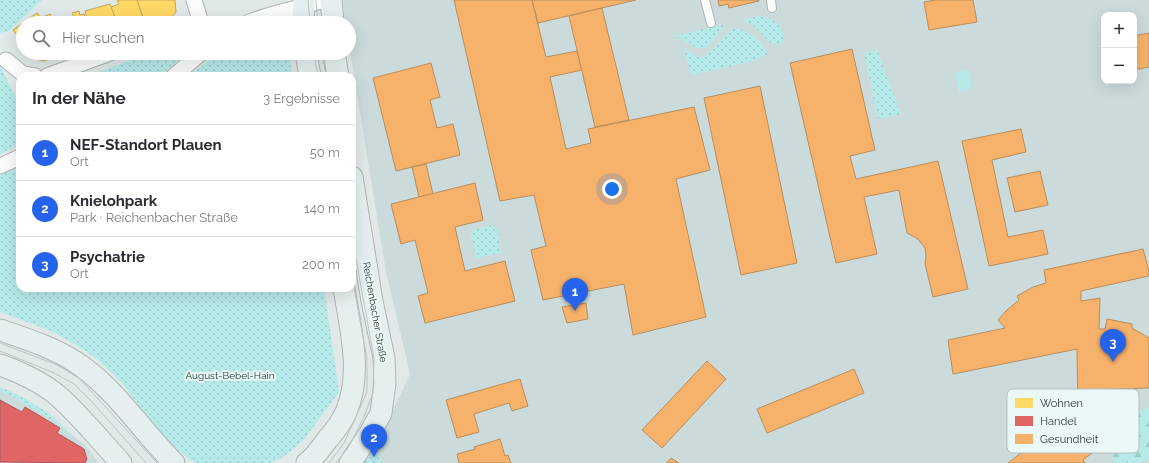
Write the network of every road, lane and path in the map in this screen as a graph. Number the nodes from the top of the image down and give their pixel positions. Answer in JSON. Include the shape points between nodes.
{"nodes":[{"id":1,"x":194,"y":0,"type":"edge"},
{"id":2,"x":323,"y":0,"type":"edge"},
{"id":3,"x":331,"y":0,"type":"edge"},
{"id":4,"x":705,"y":0,"type":"edge"},
{"id":5,"x":303,"y":10,"type":"edge"},
{"id":6,"x":198,"y":16,"type":"edge"},
{"id":7,"x":272,"y":16,"type":"edge"},
{"id":8,"x":332,"y":16,"type":"edge"},
{"id":9,"x":711,"y":23,"type":"dead end"},
{"id":10,"x":6,"y":60,"type":"dead end"},
{"id":11,"x":91,"y":60,"type":"edge"},
{"id":12,"x":193,"y":60,"type":"edge"},
{"id":13,"x":307,"y":60,"type":"edge"},
{"id":14,"x":335,"y":60,"type":"edge"},
{"id":15,"x":21,"y":72,"type":"edge"},
{"id":16,"x":58,"y":72,"type":"edge"},
{"id":17,"x":179,"y":72,"type":"edge"},
{"id":18,"x":309,"y":72,"type":"edge"},
{"id":19,"x":337,"y":72,"type":"edge"},
{"id":20,"x":16,"y":159,"type":"edge"},
{"id":21,"x":0,"y":166,"type":"edge"},
{"id":22,"x":356,"y":202,"type":"edge"},
{"id":23,"x":345,"y":292,"type":"edge"},
{"id":24,"x":0,"y":330,"type":"edge"},
{"id":25,"x":0,"y":365,"type":"edge"},
{"id":26,"x":121,"y":463,"type":"edge"},
{"id":27,"x":174,"y":463,"type":"edge"},
{"id":28,"x":307,"y":463,"type":"edge"},
{"id":29,"x":350,"y":463,"type":"edge"}],
"edges":[{"from":1,"to":6,"type":"street"},
{"from":2,"to":5,"type":"street"},
{"from":3,"to":8,"type":"street"},
{"from":4,"to":9,"type":"lane"},
{"from":5,"to":7,"type":"street"},
{"from":10,"to":15,"type":"street"},
{"from":11,"to":16,"type":"street"},
{"from":12,"to":17,"type":"street"},
{"from":13,"to":18,"type":"street"},
{"from":14,"to":19,"type":"street"},
{"from":20,"to":21,"type":"street"},
{"from":22,"to":29,"type":"street","name":"Reichenbacher Straße","via":[[384,358],[385,383],[381,412],[370,435]]},
{"from":23,"to":28,"type":"street","via":[[353,344],[355,375],[352,394],[346,413],[333,434]]},
{"from":24,"to":27,"type":"street","via":[[61,354],[83,367],[108,389]]},
{"from":25,"to":26,"type":"street","via":[[56,394]]}]}
